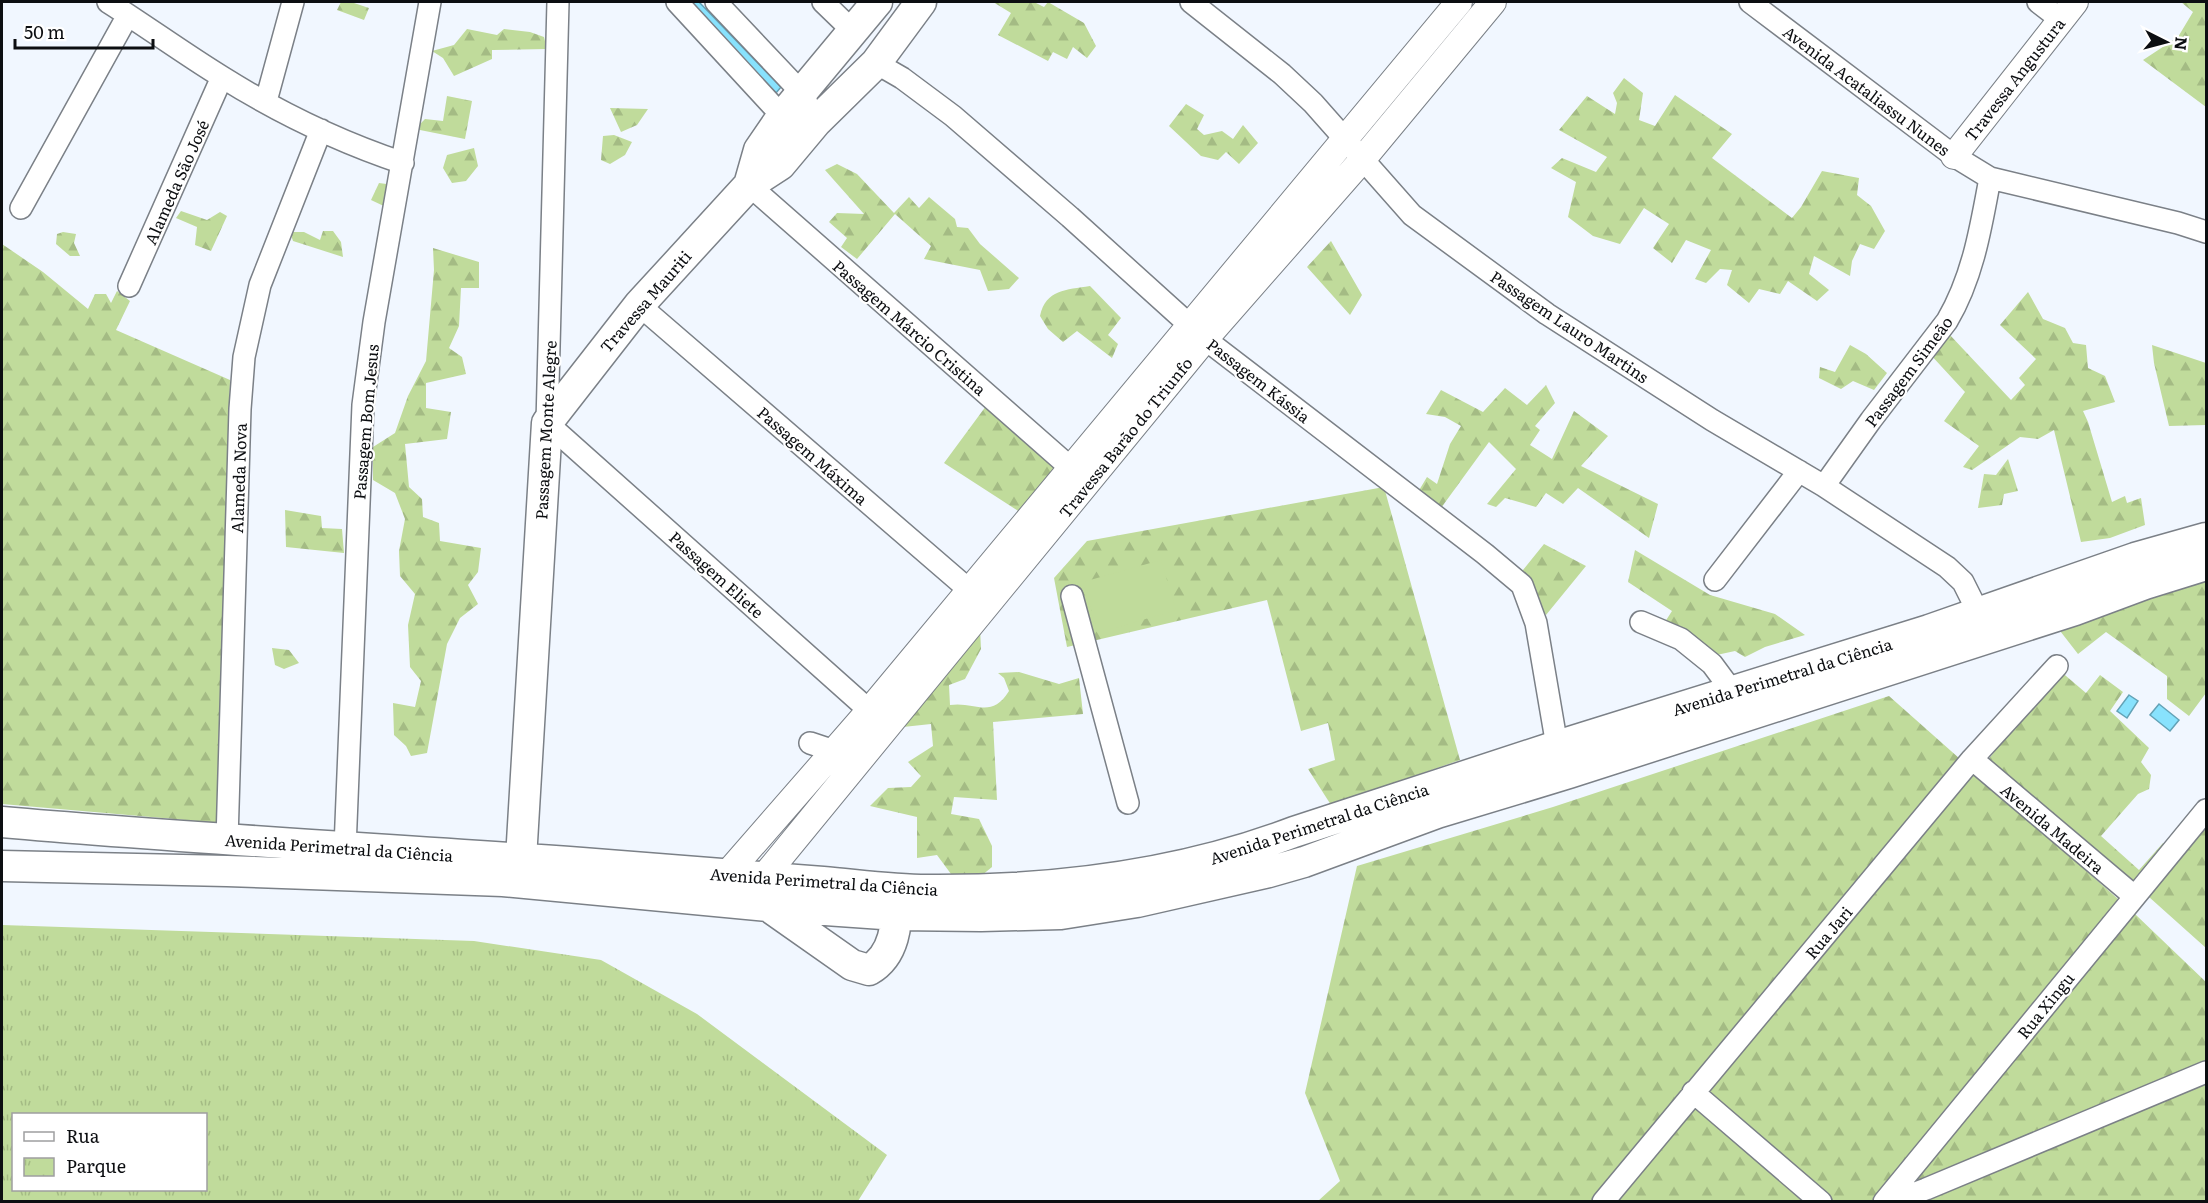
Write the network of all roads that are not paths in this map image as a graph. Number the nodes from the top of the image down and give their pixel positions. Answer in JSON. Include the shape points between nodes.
{"nodes":[{"id":1,"x":108,"y":2,"type":"edge"},
{"id":2,"x":293,"y":2,"type":"edge"},
{"id":3,"x":430,"y":2,"type":"edge"},
{"id":4,"x":558,"y":2,"type":"edge"},
{"id":5,"x":677,"y":2,"type":"edge"},
{"id":6,"x":716,"y":2,"type":"edge"},
{"id":7,"x":823,"y":2,"type":"edge"},
{"id":8,"x":878,"y":2,"type":"edge"},
{"id":9,"x":921,"y":2,"type":"edge"},
{"id":10,"x":1191,"y":2,"type":"edge"},
{"id":11,"x":1459,"y":2,"type":"edge"},
{"id":12,"x":1493,"y":2,"type":"edge"},
{"id":13,"x":1750,"y":2,"type":"edge"},
{"id":14,"x":2038,"y":2,"type":"edge"},
{"id":15,"x":2067,"y":10,"type":"edge"},
{"id":16,"x":129,"y":15,"type":"junction"},
{"id":17,"x":853,"y":31,"type":"junction"},
{"id":18,"x":876,"y":63,"type":"junction"},
{"id":19,"x":222,"y":77,"type":"junction"},
{"id":20,"x":802,"y":93,"type":"junction"},
{"id":21,"x":266,"y":101,"type":"junction"},
{"id":22,"x":783,"y":115,"type":"junction"},
{"id":23,"x":816,"y":122,"type":"junction"},
{"id":24,"x":321,"y":129,"type":"junction"},
{"id":25,"x":1345,"y":138,"type":"junction"},
{"id":26,"x":1954,"y":156,"type":"junction"},
{"id":27,"x":1362,"y":160,"type":"junction"},
{"id":28,"x":403,"y":163,"type":"junction"},
{"id":29,"x":1990,"y":178,"type":"junction"},
{"id":30,"x":749,"y":185,"type":"junction"},
{"id":31,"x":21,"y":208,"type":"dead end"},
{"id":32,"x":2206,"y":232,"type":"edge"},
{"id":33,"x":129,"y":286,"type":"dead end"},
{"id":34,"x":639,"y":305,"type":"junction"},
{"id":35,"x":1197,"y":332,"type":"junction"},
{"id":36,"x":547,"y":423,"type":"junction"},
{"id":37,"x":1072,"y":469,"type":"junction"},
{"id":38,"x":1799,"y":471,"type":"junction"},
{"id":39,"x":1824,"y":486,"type":"junction"},
{"id":40,"x":2206,"y":538,"type":"edge"},
{"id":41,"x":2206,"y":565,"type":"edge"},
{"id":42,"x":1715,"y":580,"type":"dead end"},
{"id":43,"x":1072,"y":596,"type":"dead end"},
{"id":44,"x":979,"y":597,"type":"junction"},
{"id":45,"x":1978,"y":612,"type":"junction"},
{"id":46,"x":1641,"y":622,"type":"dead end"},
{"id":47,"x":2057,"y":666,"type":"dead end"},
{"id":48,"x":1732,"y":692,"type":"junction"},
{"id":49,"x":879,"y":718,"type":"junction"},
{"id":50,"x":810,"y":743,"type":"dead end"},
{"id":51,"x":1557,"y":746,"type":"junction"},
{"id":52,"x":834,"y":751,"type":"junction"},
{"id":53,"x":1972,"y":759,"type":"junction"},
{"id":54,"x":1128,"y":803,"type":"dead end"},
{"id":55,"x":2206,"y":810,"type":"edge"},
{"id":56,"x":2,"y":822,"type":"edge"},
{"id":57,"x":90,"y":830,"type":"junction"},
{"id":58,"x":2,"y":834,"type":"edge"},
{"id":59,"x":227,"y":840,"type":"junction"},
{"id":60,"x":345,"y":848,"type":"junction"},
{"id":61,"x":521,"y":859,"type":"junction"},
{"id":62,"x":2,"y":866,"type":"edge"},
{"id":63,"x":727,"y":874,"type":"junction"},
{"id":64,"x":766,"y":892,"type":"junction"},
{"id":65,"x":2134,"y":896,"type":"junction"},
{"id":66,"x":897,"y":901,"type":"junction"},
{"id":67,"x":2206,"y":1072,"type":"edge"},
{"id":68,"x":1693,"y":1092,"type":"junction"},
{"id":69,"x":1603,"y":1202,"type":"edge"},
{"id":70,"x":1821,"y":1202,"type":"edge"},
{"id":71,"x":1884,"y":1202,"type":"edge"},
{"id":72,"x":1891,"y":1202,"type":"edge"}],
"edges":[{"from":1,"to":16,"type":"street"},
{"from":2,"to":21,"type":"street"},
{"from":3,"to":28,"type":"street","name":"Passagem Bom Jesus"},
{"from":4,"to":36,"type":"street","name":"Passagem Monte Alegre"},
{"from":5,"to":22,"type":"street"},
{"from":6,"to":20,"type":"street"},
{"from":7,"to":17,"type":"street"},
{"from":8,"to":17,"type":"main road","name":"Travessa Mauriti"},
{"from":9,"to":18,"type":"main road","name":"Travessa Mauriti"},
{"from":10,"to":25,"type":"street","name":"Passagem Lauro Martins","via":[[1282,74]]},
{"from":11,"to":25,"type":"street","name":"Travessa Barão do Triunfo"},
{"from":12,"to":27,"type":"street","name":"Travessa Barão do Triunfo"},
{"from":13,"to":26,"type":"street","name":"Avenida Acataliassu Nunes"},
{"from":14,"to":15,"type":"street"},
{"from":15,"to":26,"type":"street","name":"Travessa Angustura"},
{"from":16,"to":19,"type":"street"},
{"from":16,"to":31,"type":"street"},
{"from":17,"to":20,"type":"main road","name":"Travessa Mauriti"},
{"from":18,"to":23,"type":"main road","name":"Travessa Mauriti"},
{"from":18,"to":35,"type":"street","name":"Passagem Kássia","via":[[952,116]]},
{"from":19,"to":21,"type":"street"},
{"from":19,"to":33,"type":"street","name":"Alameda São José"},
{"from":20,"to":22,"type":"main road","name":"Travessa Mauriti"},
{"from":20,"to":23,"type":"street"},
{"from":21,"to":24,"type":"street"},
{"from":22,"to":23,"type":"street"},
{"from":22,"to":30,"type":"main road","name":"Travessa Mauriti","via":[[759,150]]},
{"from":23,"to":30,"type":"main road","name":"Travessa Mauriti","via":[[780,165]]},
{"from":24,"to":28,"type":"street","via":[[361,149]]},
{"from":24,"to":59,"type":"street","name":"Alameda Nova","via":[[260,285],[244,357]]},
{"from":25,"to":27,"type":"street","name":"Passagem Lauro Martins"},
{"from":25,"to":35,"type":"street","name":"Travessa Barão do Triunfo"},
{"from":26,"to":29,"type":"street"},
{"from":27,"to":35,"type":"street","name":"Travessa Barão do Triunfo"},
{"from":27,"to":38,"type":"street","name":"Passagem Lauro Martins","via":[[1412,215],[1546,314]]},
{"from":28,"to":60,"type":"street","name":"Passagem Bom Jesus","via":[[363,405]]},
{"from":29,"to":32,"type":"street"},
{"from":29,"to":39,"type":"street","name":"Passagem Simeão","via":[[1978,237],[1956,305]]},
{"from":30,"to":34,"type":"main road","name":"Travessa Mauriti"},
{"from":30,"to":37,"type":"street","name":"Passagem Márcio Cristina"},
{"from":34,"to":36,"type":"main road","name":"Travessa Mauriti"},
{"from":34,"to":44,"type":"street","name":"Passagem Máxima"},
{"from":35,"to":37,"type":"street","name":"Travessa Barão do Triunfo"},
{"from":35,"to":44,"type":"street","name":"Travessa Barão do Triunfo"},
{"from":35,"to":51,"type":"street","name":"Passagem Kássia","via":[[1522,585],[1536,623]]},
{"from":36,"to":49,"type":"street","name":"Passagem Eliete"},
{"from":36,"to":61,"type":"main road","name":"Passagem Monte Alegre"},
{"from":37,"to":44,"type":"street","name":"Travessa Barão do Triunfo"},
{"from":38,"to":39,"type":"street","name":"Passagem Lauro Martins"},
{"from":38,"to":42,"type":"street"},
{"from":39,"to":45,"type":"street","name":"Passagem Lauro Martins","via":[[1947,567],[1963,582]]},
{"from":40,"to":45,"type":"main road","name":"Avenida Perimetral da Ciência"},
{"from":41,"to":66,"type":"main road","name":"Avenida Perimetral da Ciência","via":[[1437,813],[1269,872],[1137,902],[1061,914],[981,916]]},
{"from":43,"to":54,"type":"street"},
{"from":44,"to":49,"type":"street","name":"Travessa Barão do Triunfo"},
{"from":45,"to":48,"type":"main road","name":"Avenida Perimetral da Ciência"},
{"from":46,"to":48,"type":"street","via":[[1681,639],[1712,664]]},
{"from":47,"to":53,"type":"street","name":"Rua Jari"},
{"from":48,"to":51,"type":"main road","name":"Avenida Perimetral da Ciência"},
{"from":49,"to":52,"type":"street","name":"Travessa Barão do Triunfo"},
{"from":49,"to":64,"type":"street","name":"Travessa Barão do Triunfo"},
{"from":50,"to":52,"type":"street"},
{"from":51,"to":66,"type":"main road","name":"Avenida Perimetral da Ciência","via":[[1253,848],[1188,864],[1090,881],[926,890]]},
{"from":52,"to":63,"type":"street","name":"Travessa Barão do Triunfo"},
{"from":53,"to":65,"type":"street","name":"Avenida Madeira"},
{"from":53,"to":68,"type":"street","name":"Rua Jari"},
{"from":55,"to":65,"type":"street","name":"Rua Xingu"},
{"from":56,"to":57,"type":"main road","name":"Avenida Perimetral da Ciência"},
{"from":57,"to":58,"type":"main road","via":[[48,837]]},
{"from":57,"to":59,"type":"main road","name":"Avenida Perimetral da Ciência"},
{"from":59,"to":60,"type":"main road","name":"Avenida Perimetral da Ciência"},
{"from":60,"to":61,"type":"main road","name":"Avenida Perimetral da Ciência"},
{"from":61,"to":63,"type":"main road","name":"Avenida Perimetral da Ciência"},
{"from":62,"to":64,"type":"main road","name":"Avenida Perimetral da Ciência"},
{"from":63,"to":64,"type":"main road","name":"Avenida Perimetral da Ciência"},
{"from":64,"to":66,"type":"main road","name":"Avenida Perimetral da Ciência"},
{"from":64,"to":66,"type":"main road","via":[[852,965],[869,970],[880,963],[892,943]]},
{"from":65,"to":71,"type":"street","name":"Rua Xingu"},
{"from":67,"to":72,"type":"street"},
{"from":68,"to":69,"type":"street","name":"Rua Jari"},
{"from":68,"to":70,"type":"street"}]}
